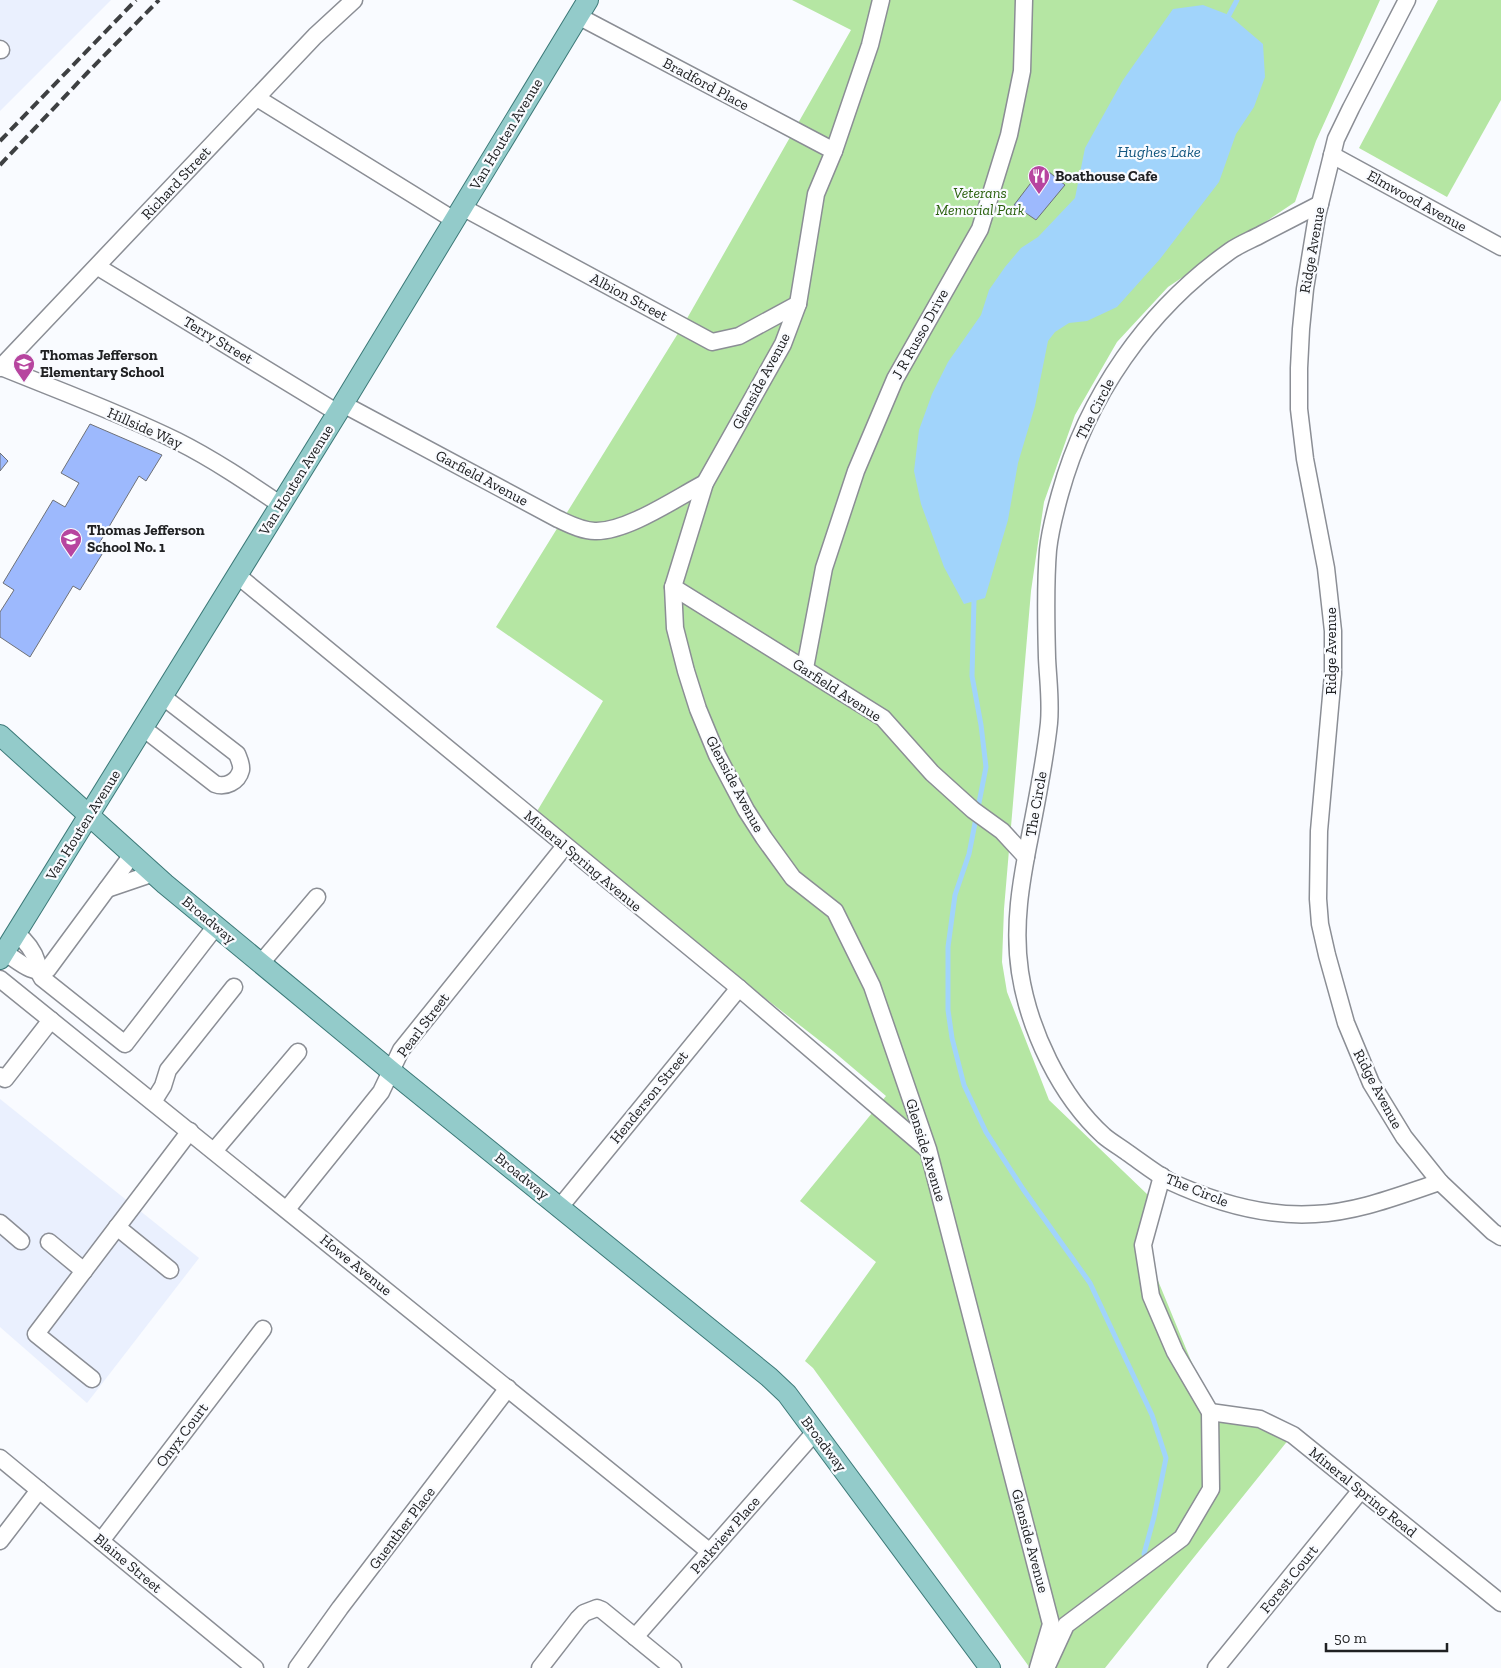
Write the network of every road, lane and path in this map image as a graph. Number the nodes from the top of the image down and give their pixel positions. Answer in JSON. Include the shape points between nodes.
{"nodes":[{"id":1,"x":354,"y":0,"type":"edge"},
{"id":2,"x":881,"y":0,"type":"edge"},
{"id":3,"x":1024,"y":0,"type":"edge"},
{"id":4,"x":1407,"y":0,"type":"edge"},
{"id":5,"x":583,"y":8,"type":"edge"},
{"id":6,"x":257,"y":98,"type":"junction"},
{"id":7,"x":834,"y":151,"type":"junction"},
{"id":8,"x":1332,"y":155,"type":"junction"},
{"id":9,"x":1320,"y":204,"type":"junction"},
{"id":10,"x":458,"y":213,"type":"junction"},
{"id":11,"x":1501,"y":247,"type":"edge"},
{"id":12,"x":98,"y":267,"type":"junction"},
{"id":13,"x":798,"y":304,"type":"junction"},
{"id":14,"x":1,"y":368,"type":"edge"},
{"id":15,"x":340,"y":408,"type":"junction"},
{"id":16,"x":705,"y":483,"type":"junction"},
{"id":17,"x":281,"y":505,"type":"junction"},
{"id":18,"x":237,"y":575,"type":"junction"},
{"id":19,"x":673,"y":587,"type":"junction"},
{"id":20,"x":805,"y":668,"type":"junction"},
{"id":21,"x":162,"y":696,"type":"junction"},
{"id":22,"x":143,"y":728,"type":"junction"},
{"id":23,"x":0,"y":735,"type":"edge"},
{"id":24,"x":88,"y":816,"type":"junction"},
{"id":25,"x":565,"y":846,"type":"junction"},
{"id":26,"x":132,"y":855,"type":"junction"},
{"id":27,"x":1026,"y":857,"type":"junction"},
{"id":28,"x":154,"y":873,"type":"junction"},
{"id":29,"x":107,"y":889,"type":"junction"},
{"id":30,"x":317,"y":897,"type":"dead end"},
{"id":31,"x":216,"y":926,"type":"junction"},
{"id":32,"x":16,"y":933,"type":"junction"},
{"id":33,"x":2,"y":955,"type":"edge"},
{"id":34,"x":261,"y":963,"type":"junction"},
{"id":35,"x":38,"y":971,"type":"junction"},
{"id":36,"x":0,"y":978,"type":"edge"},
{"id":37,"x":234,"y":987,"type":"dead end"},
{"id":38,"x":739,"y":988,"type":"junction"},
{"id":39,"x":51,"y":1020,"type":"junction"},
{"id":40,"x":122,"y":1042,"type":"junction"},
{"id":41,"x":298,"y":1052,"type":"dead end"},
{"id":42,"x":103,"y":1062,"type":"junction"},
{"id":43,"x":391,"y":1071,"type":"junction"},
{"id":44,"x":0,"y":1076,"type":"edge"},
{"id":45,"x":153,"y":1102,"type":"junction"},
{"id":46,"x":190,"y":1131,"type":"junction"},
{"id":47,"x":928,"y":1149,"type":"junction"},
{"id":48,"x":214,"y":1151,"type":"junction"},
{"id":49,"x":1162,"y":1176,"type":"junction"},
{"id":50,"x":1440,"y":1182,"type":"junction"},
{"id":51,"x":560,"y":1207,"type":"junction"},
{"id":52,"x":287,"y":1209,"type":"junction"},
{"id":53,"x":0,"y":1223,"type":"edge"},
{"id":54,"x":117,"y":1227,"type":"junction"},
{"id":55,"x":1501,"y":1237,"type":"edge"},
{"id":56,"x":21,"y":1240,"type":"dead end"},
{"id":57,"x":49,"y":1242,"type":"dead end"},
{"id":58,"x":170,"y":1270,"type":"dead end"},
{"id":59,"x":84,"y":1271,"type":"junction"},
{"id":60,"x":263,"y":1329,"type":"dead end"},
{"id":61,"x":92,"y":1379,"type":"dead end"},
{"id":62,"x":508,"y":1388,"type":"junction"},
{"id":63,"x":1210,"y":1412,"type":"junction"},
{"id":64,"x":815,"y":1432,"type":"junction"},
{"id":65,"x":0,"y":1458,"type":"edge"},
{"id":66,"x":39,"y":1490,"type":"junction"},
{"id":67,"x":1361,"y":1490,"type":"junction"},
{"id":68,"x":0,"y":1541,"type":"edge"},
{"id":69,"x":101,"y":1541,"type":"junction"},
{"id":70,"x":710,"y":1552,"type":"junction"},
{"id":71,"x":1501,"y":1603,"type":"edge"},
{"id":72,"x":635,"y":1637,"type":"junction"},
{"id":73,"x":255,"y":1668,"type":"edge"},
{"id":74,"x":297,"y":1668,"type":"edge"},
{"id":75,"x":540,"y":1668,"type":"edge"},
{"id":76,"x":673,"y":1668,"type":"edge"},
{"id":77,"x":990,"y":1668,"type":"edge"},
{"id":78,"x":1038,"y":1668,"type":"edge"},
{"id":79,"x":1046,"y":1668,"type":"edge"},
{"id":80,"x":1216,"y":1668,"type":"edge"}],
"edges":[{"from":1,"to":6,"type":"street","name":"Richard Street"},
{"from":2,"to":7,"type":"street","name":"Glenside Avenue","via":[[870,45]]},
{"from":3,"to":20,"type":"street","name":"J R Russo Drive","via":[[1022,71],[1009,135],[980,229],[895,378],[856,471],[824,568]]},
{"from":4,"to":8,"type":"street","name":"Ridge Avenue","via":[[1351,108]]},
{"from":5,"to":7,"type":"street","name":"Bradford Place"},
{"from":5,"to":10,"type":"main road","name":"Van Houten Avenue"},
{"from":6,"to":10,"type":"street","name":"Albion Street"},
{"from":6,"to":12,"type":"street","name":"Richard Street"},
{"from":7,"to":13,"type":"street","name":"Glenside Avenue","via":[[816,194]]},
{"from":8,"to":9,"type":"street","name":"Ridge Avenue"},
{"from":8,"to":11,"type":"street","name":"Elmwood Avenue"},
{"from":9,"to":27,"type":"street","name":"The Circle","via":[[1234,248],[1165,308],[1116,368],[1080,435],[1067,469],[1049,544],[1045,608],[1049,720]]},
{"from":9,"to":50,"type":"street","name":"Ridge Avenue","via":[[1305,289],[1299,368],[1305,459],[1334,631],[1319,831],[1320,924],[1346,1023],[1368,1075],[1404,1137]]},
{"from":10,"to":13,"type":"street","name":"Albion Street","via":[[712,342],[740,336]]},
{"from":10,"to":15,"type":"main road","name":"Van Houten Avenue"},
{"from":12,"to":14,"type":"street","name":"Richard Street"},
{"from":12,"to":15,"type":"street","name":"Terry Street"},
{"from":13,"to":16,"type":"street","name":"Glenside Avenue","via":[[783,344]]},
{"from":14,"to":17,"type":"street","name":"Hillside Way","via":[[177,441]]},
{"from":15,"to":16,"type":"street","name":"Garfield Avenue","via":[[558,519],[594,531],[632,523]]},
{"from":15,"to":17,"type":"main road","name":"Van Houten Avenue"},
{"from":16,"to":19,"type":"street","name":"Glenside Avenue"},
{"from":17,"to":18,"type":"main road","name":"Van Houten Avenue"},
{"from":18,"to":21,"type":"main road","name":"Van Houten Avenue"},
{"from":18,"to":25,"type":"street","name":"Mineral Spring Avenue"},
{"from":19,"to":20,"type":"street","name":"Garfield Avenue"},
{"from":19,"to":47,"type":"street","name":"Glenside Avenue","via":[[675,628],[686,671],[717,755],[746,810],[793,878],[835,911],[872,986]]},
{"from":20,"to":27,"type":"street","name":"Garfield Avenue","via":[[883,718],[932,774],[1002,831]]},
{"from":21,"to":22,"type":"main road","name":"Van Houten Avenue"},
{"from":21,"to":22,"type":"street","via":[[237,754],[241,770],[227,785],[215,784]]},
{"from":22,"to":24,"type":"main road","name":"Van Houten Avenue"},
{"from":23,"to":24,"type":"main road","name":"Broadway"},
{"from":24,"to":26,"type":"main road","name":"Broadway"},
{"from":24,"to":32,"type":"main road","name":"Van Houten Avenue"},
{"from":25,"to":38,"type":"street","name":"Mineral Spring Avenue"},
{"from":25,"to":43,"type":"street","name":"Pearl Street","via":[[401,1050]]},
{"from":26,"to":28,"type":"main road","name":"Broadway"},
{"from":26,"to":29,"type":"street"},
{"from":27,"to":49,"type":"street","name":"The Circle","via":[[1017,916],[1018,951],[1036,1031],[1067,1092],[1086,1116],[1104,1136]]},
{"from":28,"to":29,"type":"street"},
{"from":28,"to":31,"type":"main road","name":"Broadway"},
{"from":29,"to":35,"type":"street","via":[[48,969]]},
{"from":30,"to":34,"type":"street"},
{"from":31,"to":34,"type":"main road","name":"Broadway"},
{"from":31,"to":40,"type":"street"},
{"from":32,"to":33,"type":"main road","name":"Van Houten Avenue"},
{"from":32,"to":35,"type":"street","via":[[29,945]]},
{"from":33,"to":35,"type":"street"},
{"from":34,"to":43,"type":"main road","name":"Broadway"},
{"from":35,"to":40,"type":"street","via":[[42,978]]},
{"from":36,"to":39,"type":"street","name":"Howe Avenue"},
{"from":37,"to":45,"type":"street","via":[[168,1070]]},
{"from":38,"to":47,"type":"street","name":"Mineral Spring Avenue"},
{"from":38,"to":51,"type":"street","name":"Henderson Street"},
{"from":39,"to":42,"type":"street","name":"Howe Avenue"},
{"from":39,"to":44,"type":"street","via":[[5,1079]]},
{"from":40,"to":42,"type":"street"},
{"from":41,"to":48,"type":"street"},
{"from":42,"to":45,"type":"street","name":"Howe Avenue"},
{"from":43,"to":51,"type":"main road","name":"Broadway"},
{"from":43,"to":52,"type":"street","name":"Pearl Street","via":[[381,1092]]},
{"from":45,"to":46,"type":"street","name":"Howe Avenue"},
{"from":46,"to":48,"type":"street","name":"Howe Avenue"},
{"from":46,"to":54,"type":"street"},
{"from":47,"to":78,"type":"street","name":"Glenside Avenue","via":[[1051,1624]]},
{"from":48,"to":52,"type":"street","name":"Howe Avenue"},
{"from":49,"to":50,"type":"street","name":"The Circle","via":[[1218,1200],[1284,1214],[1353,1209]]},
{"from":49,"to":63,"type":"street","via":[[1143,1246],[1151,1296],[1175,1352]]},
{"from":50,"to":55,"type":"street","name":"Ridge Avenue"},
{"from":51,"to":64,"type":"main road","name":"Broadway","via":[[768,1377],[787,1394]]},
{"from":52,"to":62,"type":"street","name":"Howe Avenue"},
{"from":53,"to":56,"type":"street"},
{"from":54,"to":58,"type":"street"},
{"from":54,"to":59,"type":"street"},
{"from":57,"to":59,"type":"street"},
{"from":59,"to":61,"type":"street","via":[[36,1334]]},
{"from":60,"to":69,"type":"street","name":"Onyx Court"},
{"from":62,"to":70,"type":"street","name":"Howe Avenue"},
{"from":62,"to":74,"type":"street","name":"Guenther Place"},
{"from":63,"to":67,"type":"street","name":"Mineral Spring Road","via":[[1260,1419],[1293,1436]]},
{"from":63,"to":79,"type":"street","via":[[1211,1488],[1182,1538],[1066,1625]]},
{"from":64,"to":70,"type":"street","name":"Parkview Place"},
{"from":64,"to":77,"type":"main road","name":"Broadway"},
{"from":65,"to":66,"type":"street","name":"Blaine Street"},
{"from":66,"to":68,"type":"street"},
{"from":66,"to":69,"type":"street","name":"Blaine Street"},
{"from":67,"to":71,"type":"street","name":"Mineral Spring Road"},
{"from":67,"to":80,"type":"street","name":"Forest Court"},
{"from":69,"to":73,"type":"street","name":"Blaine Street"},
{"from":70,"to":72,"type":"street","name":"Parkview Place"},
{"from":72,"to":75,"type":"street","via":[[597,1608],[578,1619]]},
{"from":72,"to":76,"type":"street"}]}
